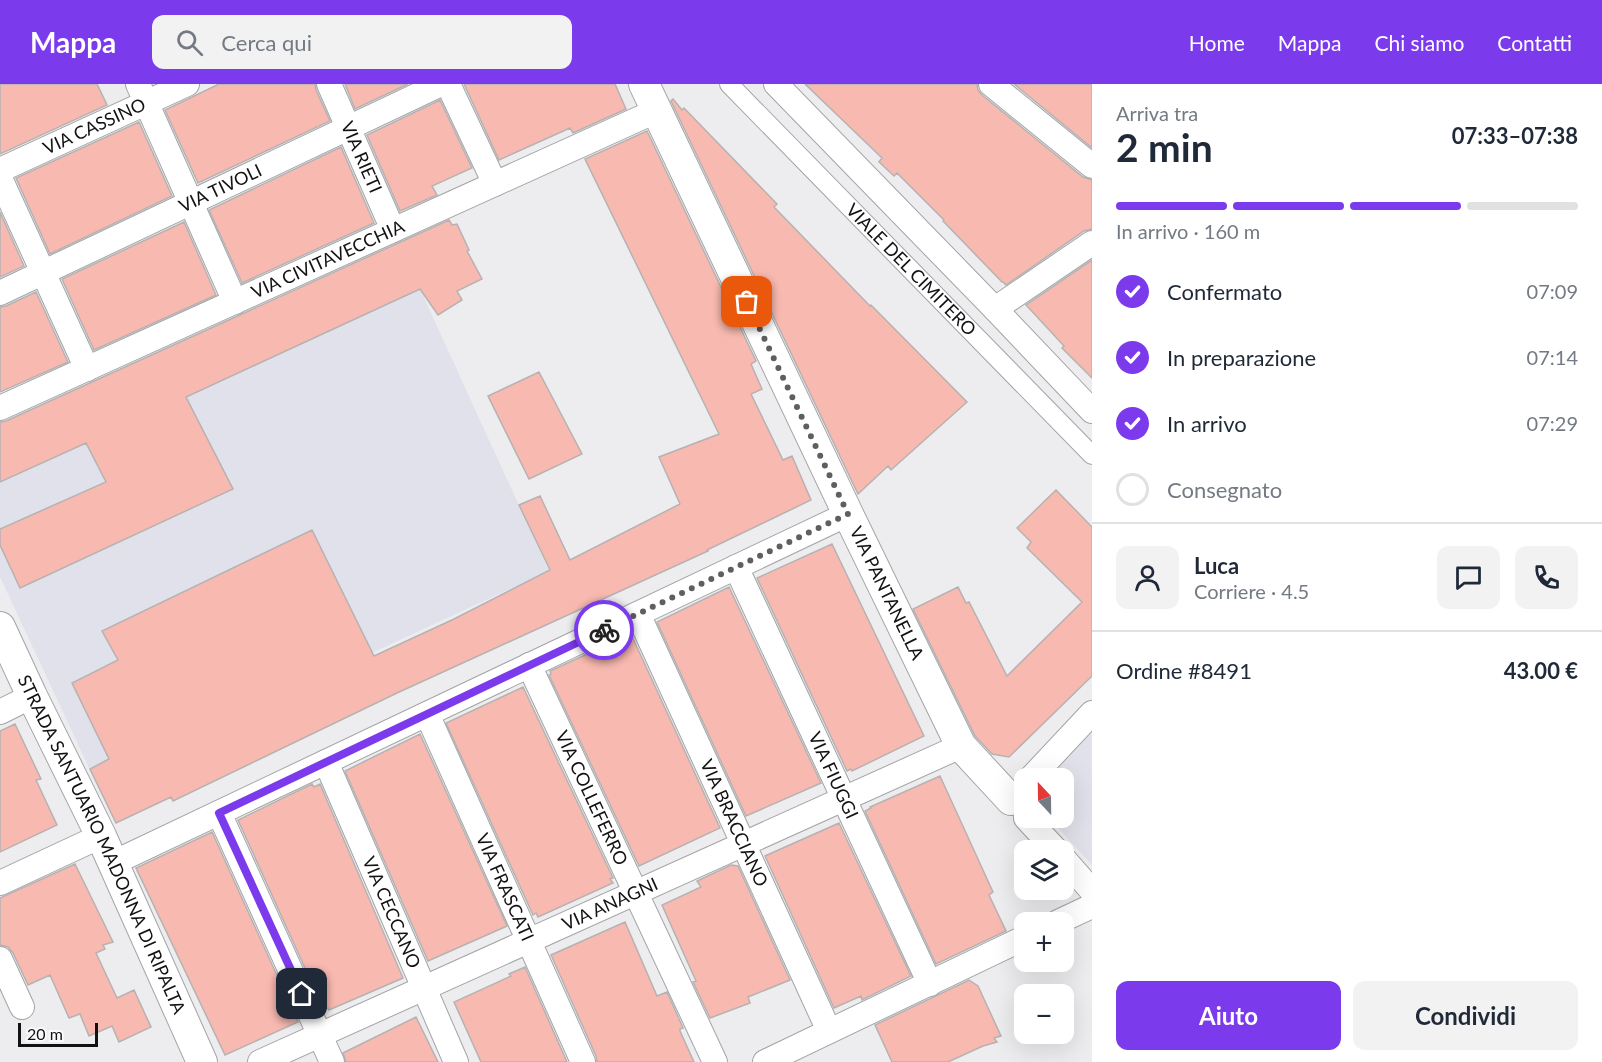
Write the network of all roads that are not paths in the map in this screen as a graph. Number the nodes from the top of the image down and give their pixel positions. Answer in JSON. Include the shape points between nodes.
{"nodes":[{"id":1,"x":187,"y":84,"type":"edge"},
{"id":2,"x":329,"y":84,"type":"edge"},
{"id":3,"x":441,"y":84,"type":"edge"},
{"id":4,"x":448,"y":84,"type":"edge"},
{"id":5,"x":644,"y":84,"type":"edge"},
{"id":6,"x":729,"y":84,"type":"edge"},
{"id":7,"x":776,"y":84,"type":"edge"},
{"id":8,"x":991,"y":84,"type":"edge"},
{"id":9,"x":142,"y":93,"type":"edge"},
{"id":10,"x":656,"y":111,"type":"junction"},
{"id":11,"x":348,"y":128,"type":"junction"},
{"id":12,"x":1092,"y":166,"type":"edge"},
{"id":13,"x":0,"y":170,"type":"edge"},
{"id":14,"x":0,"y":178,"type":"edge"},
{"id":15,"x":495,"y":184,"type":"junction"},
{"id":16,"x":190,"y":203,"type":"junction"},
{"id":17,"x":393,"y":230,"type":"junction"},
{"id":18,"x":1092,"y":243,"type":"edge"},
{"id":19,"x":43,"y":273,"type":"junction"},
{"id":20,"x":0,"y":293,"type":"edge"},
{"id":21,"x":235,"y":302,"type":"junction"},
{"id":22,"x":995,"y":309,"type":"junction"},
{"id":23,"x":87,"y":369,"type":"junction"},
{"id":24,"x":0,"y":408,"type":"edge"},
{"id":25,"x":1092,"y":411,"type":"edge"},
{"id":26,"x":1092,"y":455,"type":"edge"},
{"id":27,"x":848,"y":514,"type":"junction"},
{"id":28,"x":736,"y":567,"type":"junction"},
{"id":29,"x":638,"y":614,"type":"junction"},
{"id":30,"x":0,"y":627,"type":"edge"},
{"id":31,"x":529,"y":665,"type":"junction"},
{"id":32,"x":32,"y":696,"type":"junction"},
{"id":33,"x":0,"y":712,"type":"edge"},
{"id":34,"x":1092,"y":712,"type":"edge"},
{"id":35,"x":427,"y":714,"type":"junction"},
{"id":36,"x":961,"y":746,"type":"junction"},
{"id":37,"x":326,"y":762,"type":"junction"},
{"id":38,"x":1040,"y":768,"type":"edge"},
{"id":39,"x":1014,"y":797,"type":"edge"},
{"id":40,"x":843,"y":799,"type":"junction"},
{"id":41,"x":219,"y":813,"type":"junction"},
{"id":42,"x":1039,"y":828,"type":"edge"},
{"id":43,"x":101,"y":836,"type":"junction"},
{"id":44,"x":1048,"y":840,"type":"edge"},
{"id":45,"x":743,"y":844,"type":"junction"},
{"id":46,"x":113,"y":863,"type":"junction"},
{"id":47,"x":1074,"y":870,"type":"edge"},
{"id":48,"x":0,"y":883,"type":"edge"},
{"id":49,"x":1092,"y":891,"type":"edge"},
{"id":50,"x":635,"y":892,"type":"junction"},
{"id":51,"x":1092,"y":906,"type":"edge"},
{"id":52,"x":1074,"y":914,"type":"edge"},
{"id":53,"x":529,"y":941,"type":"junction"},
{"id":54,"x":1014,"y":943,"type":"edge"},
{"id":55,"x":0,"y":959,"type":"edge"},
{"id":56,"x":930,"y":984,"type":"junction"},
{"id":57,"x":424,"y":988,"type":"junction"},
{"id":58,"x":22,"y":1007,"type":"dead end"},
{"id":59,"x":829,"y":1031,"type":"junction"},
{"id":60,"x":320,"y":1035,"type":"junction"},
{"id":61,"x":202,"y":1062,"type":"edge"},
{"id":62,"x":260,"y":1062,"type":"edge"},
{"id":63,"x":332,"y":1062,"type":"edge"},
{"id":64,"x":456,"y":1062,"type":"edge"},
{"id":65,"x":583,"y":1062,"type":"edge"},
{"id":66,"x":715,"y":1062,"type":"edge"},
{"id":67,"x":765,"y":1062,"type":"edge"}],
"edges":[{"from":1,"to":9,"type":"street","name":"VIA CASSINO"},
{"from":2,"to":11,"type":"street","name":"VIA RIETI"},
{"from":3,"to":11,"type":"street","name":"VIA TIVOLI"},
{"from":4,"to":15,"type":"street"},
{"from":5,"to":10,"type":"street","name":"VIA PANTANELLA"},
{"from":6,"to":26,"type":"street","name":"VIALE DEL CIMITERO"},
{"from":7,"to":22,"type":"street","name":"VIALE DEL CIMITERO"},
{"from":8,"to":12,"type":"street"},
{"from":9,"to":13,"type":"street","name":"VIA CASSINO"},
{"from":9,"to":16,"type":"street"},
{"from":10,"to":15,"type":"street","name":"VIA CIVITAVECCHIA"},
{"from":10,"to":27,"type":"street","name":"VIA PANTANELLA"},
{"from":11,"to":16,"type":"street","name":"VIA TIVOLI"},
{"from":11,"to":17,"type":"street","name":"VIA RIETI"},
{"from":14,"to":19,"type":"street"},
{"from":15,"to":17,"type":"street","name":"VIA CIVITAVECCHIA"},
{"from":16,"to":19,"type":"street","name":"VIA TIVOLI"},
{"from":16,"to":21,"type":"street"},
{"from":17,"to":21,"type":"street","name":"VIA CIVITAVECCHIA"},
{"from":18,"to":22,"type":"street"},
{"from":19,"to":20,"type":"street","name":"VIA TIVOLI"},
{"from":19,"to":23,"type":"street"},
{"from":21,"to":23,"type":"street","name":"VIA CIVITAVECCHIA"},
{"from":22,"to":25,"type":"street","name":"VIALE DEL CIMITERO"},
{"from":23,"to":24,"type":"street","name":"VIA CIVITAVECCHIA"},
{"from":27,"to":28,"type":"street"},
{"from":27,"to":36,"type":"street","name":"VIA PANTANELLA"},
{"from":28,"to":29,"type":"street"},
{"from":28,"to":40,"type":"street","name":"VIA FIUGGI"},
{"from":29,"to":31,"type":"street"},
{"from":29,"to":45,"type":"street","name":"VIA BRACCIANO"},
{"from":30,"to":32,"type":"street","name":"STRADA SANTUARIO MADONNA DI RIPALTA"},
{"from":31,"to":35,"type":"street"},
{"from":31,"to":50,"type":"street","name":"VIA COLLEFERRO"},
{"from":32,"to":33,"type":"street"},
{"from":32,"to":43,"type":"street","name":"STRADA SANTUARIO MADONNA DI RIPALTA"},
{"from":34,"to":38,"type":"street"},
{"from":35,"to":37,"type":"street"},
{"from":35,"to":53,"type":"street","name":"VIA FRASCATI"},
{"from":36,"to":39,"type":"street","name":"VIA PANTANELLA"},
{"from":36,"to":40,"type":"street","name":"VIA ANAGNI"},
{"from":37,"to":41,"type":"street"},
{"from":37,"to":57,"type":"street","name":"VIA CECCANO"},
{"from":40,"to":45,"type":"street","name":"VIA ANAGNI"},
{"from":40,"to":56,"type":"street","name":"VIA FIUGGI"},
{"from":41,"to":46,"type":"street"},
{"from":41,"to":60,"type":"street"},
{"from":42,"to":44,"type":"street"},
{"from":43,"to":46,"type":"street","name":"STRADA SANTUARIO MADONNA DI RIPALTA"},
{"from":43,"to":48,"type":"street"},
{"from":45,"to":50,"type":"street","name":"VIA ANAGNI"},
{"from":45,"to":59,"type":"street","name":"VIA BRACCIANO"},
{"from":46,"to":61,"type":"street","name":"STRADA SANTUARIO MADONNA DI RIPALTA"},
{"from":47,"to":49,"type":"street"},
{"from":50,"to":53,"type":"street","name":"VIA ANAGNI"},
{"from":50,"to":66,"type":"street","name":"VIA COLLEFERRO"},
{"from":51,"to":52,"type":"street"},
{"from":53,"to":57,"type":"street","name":"VIA ANAGNI"},
{"from":53,"to":65,"type":"street","name":"VIA FRASCATI"},
{"from":54,"to":56,"type":"street"},
{"from":55,"to":58,"type":"street"},
{"from":56,"to":59,"type":"street"},
{"from":57,"to":60,"type":"street","name":"VIA ANAGNI"},
{"from":57,"to":64,"type":"street","name":"VIA CECCANO"},
{"from":59,"to":67,"type":"street"},
{"from":60,"to":62,"type":"street","name":"VIA ANAGNI"},
{"from":60,"to":63,"type":"street"}]}
